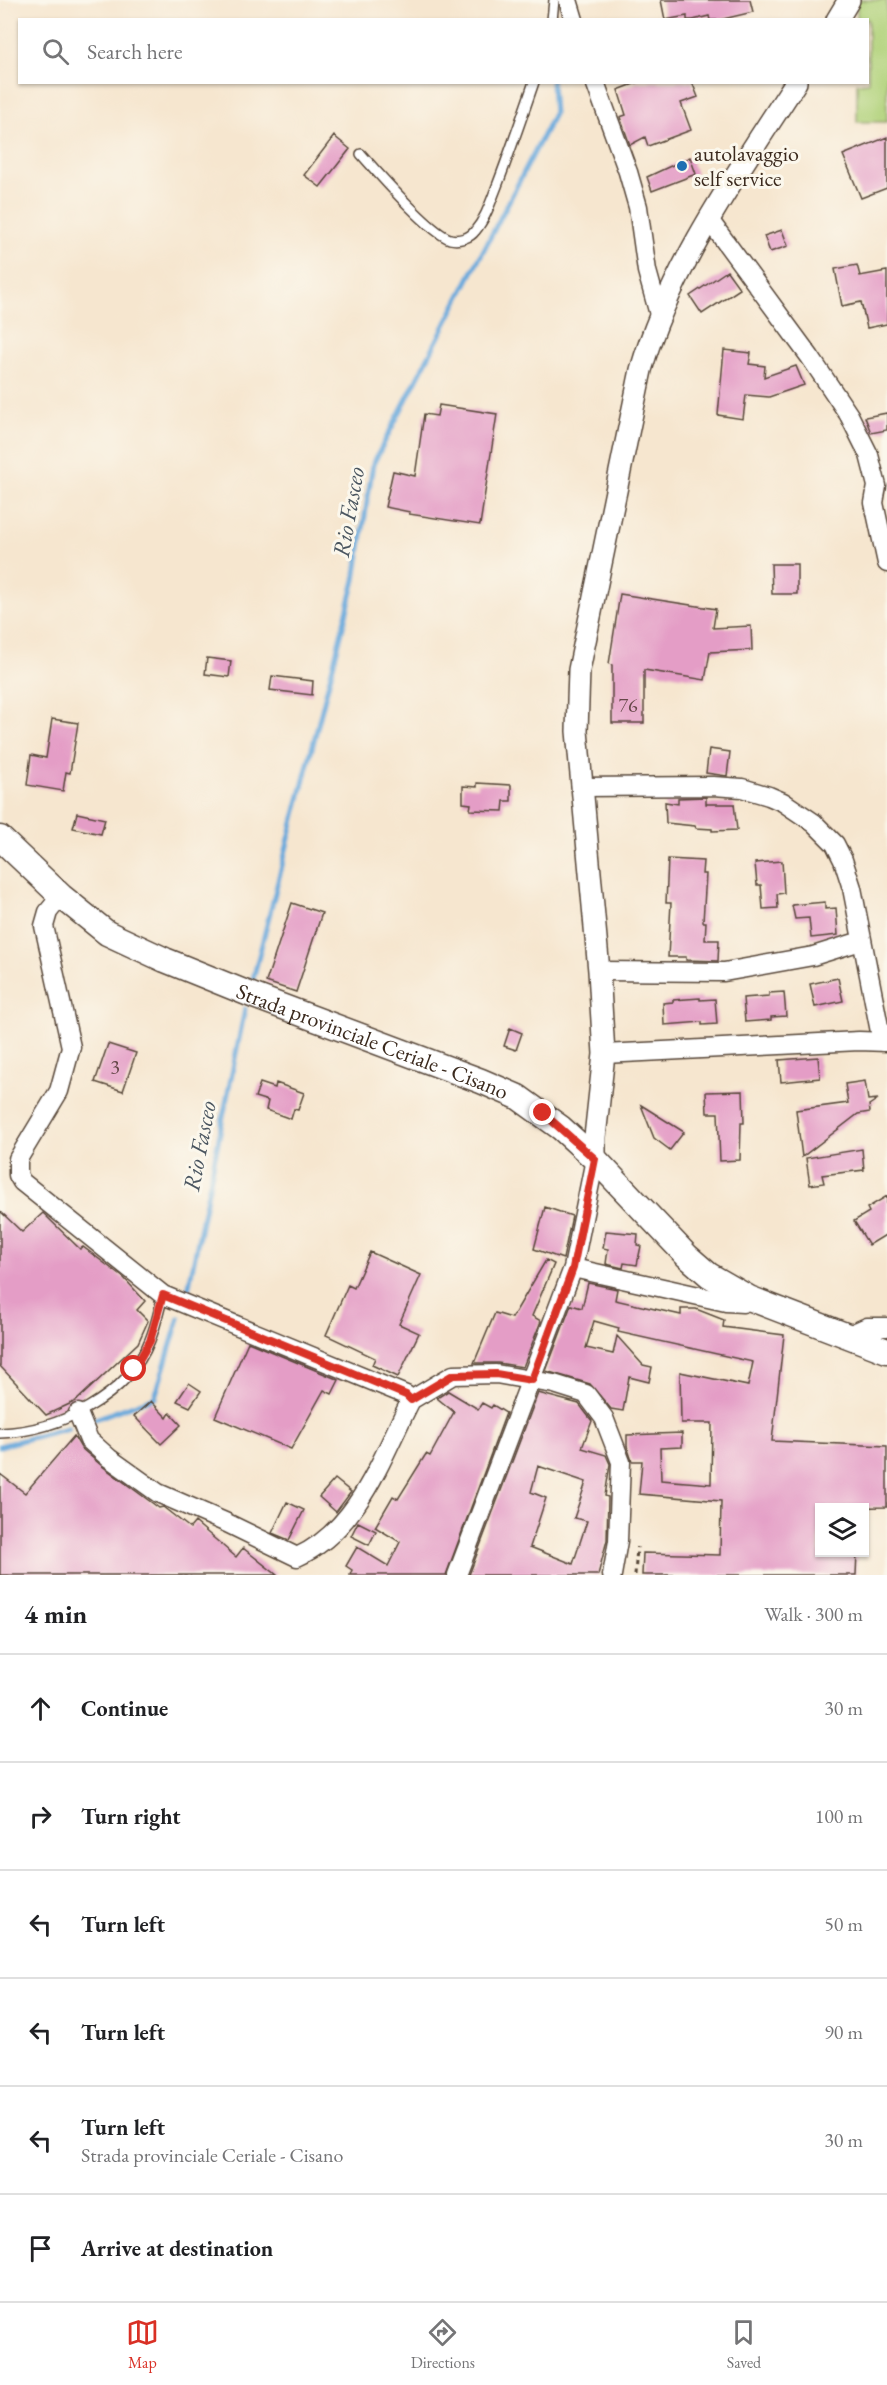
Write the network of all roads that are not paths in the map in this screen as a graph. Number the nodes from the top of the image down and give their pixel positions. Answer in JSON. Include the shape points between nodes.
{"nodes":[{"id":1,"x":554,"y":0,"type":"edge"},
{"id":2,"x":568,"y":0,"type":"edge"},
{"id":3,"x":849,"y":0,"type":"edge"},
{"id":4,"x":552,"y":18,"type":"edge"},
{"id":5,"x":573,"y":18,"type":"edge"},
{"id":6,"x":838,"y":18,"type":"edge"},
{"id":7,"x":533,"y":84,"type":"edge"},
{"id":8,"x":596,"y":84,"type":"edge"},
{"id":9,"x":795,"y":84,"type":"edge"},
{"id":10,"x":361,"y":154,"type":"dead end"},
{"id":11,"x":710,"y":221,"type":"junction"},
{"id":12,"x":660,"y":318,"type":"junction"},
{"id":13,"x":887,"y":563,"type":"edge"},
{"id":14,"x":582,"y":788,"type":"junction"},
{"id":15,"x":0,"y":838,"type":"edge"},
{"id":16,"x":61,"y":896,"type":"junction"},
{"id":17,"x":861,"y":941,"type":"junction"},
{"id":18,"x":599,"y":970,"type":"junction"},
{"id":19,"x":885,"y":1042,"type":"edge"},
{"id":20,"x":604,"y":1054,"type":"junction"},
{"id":21,"x":595,"y":1159,"type":"junction"},
{"id":22,"x":573,"y":1268,"type":"junction"},
{"id":23,"x":163,"y":1295,"type":"junction"},
{"id":24,"x":749,"y":1299,"type":"junction"},
{"id":25,"x":887,"y":1327,"type":"edge"},
{"id":26,"x":849,"y":1335,"type":"junction"},
{"id":27,"x":887,"y":1351,"type":"edge"},
{"id":28,"x":532,"y":1380,"type":"junction"},
{"id":29,"x":411,"y":1400,"type":"junction"},
{"id":30,"x":78,"y":1413,"type":"junction"},
{"id":31,"x":0,"y":1433,"type":"edge"},
{"id":32,"x":457,"y":1575,"type":"edge"},
{"id":33,"x":612,"y":1575,"type":"edge"}],
"edges":[{"from":1,"to":4,"type":"lane"},
{"from":2,"to":5,"type":"street"},
{"from":3,"to":6,"type":"street"},
{"from":7,"to":10,"type":"lane","via":[[484,217],[474,234],[462,240],[434,228]]},
{"from":8,"to":12,"type":"street","via":[[638,207],[647,271]]},
{"from":9,"to":11,"type":"street"},
{"from":11,"to":12,"type":"street","via":[[674,282]]},
{"from":11,"to":13,"type":"street","via":[[849,415],[869,455],[877,486],[874,503]]},
{"from":12,"to":14,"type":"street","via":[[641,370],[579,670],[577,731]]},
{"from":14,"to":17,"type":"street","via":[[714,786],[742,788],[783,802],[814,823],[835,844],[852,888]]},
{"from":14,"to":18,"type":"street"},
{"from":15,"to":16,"type":"main road","name":"Strada provinciale Ceriale - Cisano"},
{"from":16,"to":21,"type":"main road","name":"Strada provinciale Ceriale - Cisano","via":[[107,933],[165,960],[518,1097],[552,1120]]},
{"from":16,"to":23,"type":"street","via":[[48,912],[44,926],[71,1047],[59,1091],[18,1159],[18,1175],[28,1188]]},
{"from":17,"to":18,"type":"street","via":[[813,956],[724,972]]},
{"from":17,"to":19,"type":"street"},
{"from":18,"to":20,"type":"street"},
{"from":19,"to":20,"type":"street"},
{"from":20,"to":21,"type":"street"},
{"from":21,"to":22,"type":"street"},
{"from":21,"to":24,"type":"main road","name":"Strada provinciale Ceriale - Cisano","via":[[687,1256],[709,1275]]},
{"from":22,"to":24,"type":"street","via":[[726,1302],[742,1303]]},
{"from":22,"to":28,"type":"street"},
{"from":23,"to":29,"type":"street"},
{"from":23,"to":30,"type":"lane","via":[[150,1341],[134,1369],[109,1394]]},
{"from":24,"to":26,"type":"main road","name":"Strada provinciale Ceriale - Cisano"},
{"from":25,"to":26,"type":"street","via":[[867,1327]]},
{"from":26,"to":27,"type":"main road","name":"Strada provinciale Ceriale - Cisano"},
{"from":28,"to":29,"type":"street","via":[[496,1374],[453,1375]]},
{"from":28,"to":32,"type":"street"},
{"from":28,"to":33,"type":"street","via":[[586,1394],[604,1418],[621,1462],[618,1541]]},
{"from":29,"to":30,"type":"street","via":[[366,1492],[316,1548],[297,1557],[158,1493],[89,1440]]},
{"from":30,"to":31,"type":"lane","via":[[42,1427]]}]}
